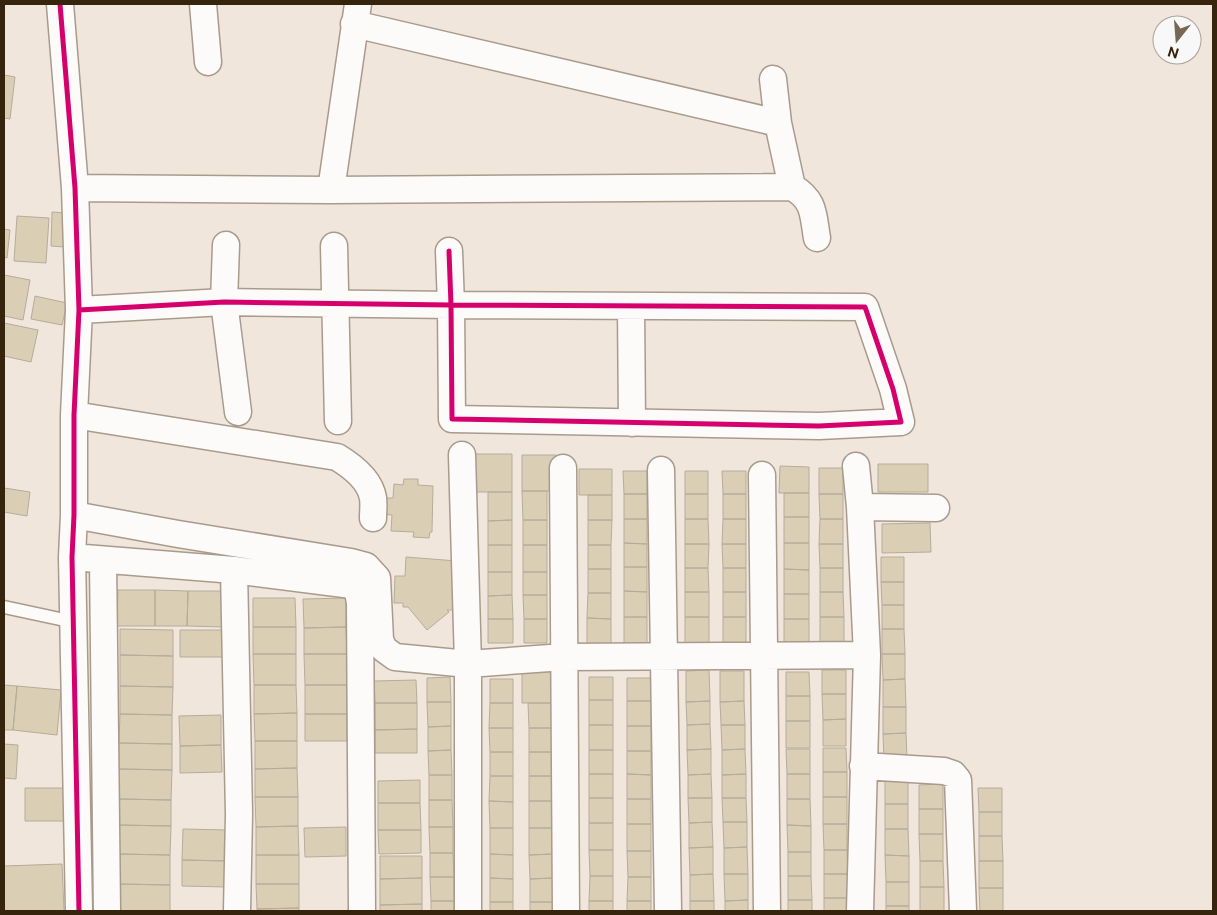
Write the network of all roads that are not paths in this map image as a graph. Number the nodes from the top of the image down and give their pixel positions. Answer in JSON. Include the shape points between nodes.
{"nodes":[{"id":1,"x":60,"y":4,"type":"edge"},
{"id":2,"x":203,"y":4,"type":"edge"},
{"id":3,"x":356,"y":14,"type":"edge"},
{"id":4,"x":208,"y":62,"type":"dead end"},
{"id":5,"x":773,"y":80,"type":"dead end"},
{"id":6,"x":778,"y":123,"type":"junction"},
{"id":7,"x":792,"y":187,"type":"junction"},
{"id":8,"x":75,"y":188,"type":"junction"},
{"id":9,"x":331,"y":190,"type":"junction"},
{"id":10,"x":817,"y":238,"type":"dead end"},
{"id":11,"x":226,"y":245,"type":"dead end"},
{"id":12,"x":334,"y":246,"type":"dead end"},
{"id":13,"x":449,"y":251,"type":"dead end"},
{"id":14,"x":224,"y":302,"type":"junction"},
{"id":15,"x":336,"y":304,"type":"junction"},
{"id":16,"x":452,"y":306,"type":"junction"},
{"id":17,"x":631,"y":306,"type":"junction"},
{"id":18,"x":80,"y":310,"type":"junction"},
{"id":19,"x":238,"y":412,"type":"dead end"},
{"id":20,"x":74,"y":415,"type":"junction"},
{"id":21,"x":338,"y":421,"type":"dead end"},
{"id":22,"x":632,"y":423,"type":"junction"},
{"id":23,"x":462,"y":455,"type":"dead end"},
{"id":24,"x":856,"y":466,"type":"dead end"},
{"id":25,"x":563,"y":468,"type":"dead end"},
{"id":26,"x":661,"y":470,"type":"dead end"},
{"id":27,"x":762,"y":475,"type":"dead end"},
{"id":28,"x":860,"y":507,"type":"junction"},
{"id":29,"x":936,"y":508,"type":"dead end"},
{"id":30,"x":74,"y":515,"type":"junction"},
{"id":31,"x":373,"y":518,"type":"dead end"},
{"id":32,"x":72,"y":557,"type":"junction"},
{"id":33,"x":104,"y":560,"type":"junction"},
{"id":34,"x":234,"y":570,"type":"junction"},
{"id":35,"x":4,"y":607,"type":"edge"},
{"id":36,"x":74,"y":622,"type":"junction"},
{"id":37,"x":765,"y":655,"type":"junction"},
{"id":38,"x":866,"y":655,"type":"junction"},
{"id":39,"x":665,"y":656,"type":"junction"},
{"id":40,"x":564,"y":657,"type":"junction"},
{"id":41,"x":468,"y":664,"type":"junction"},
{"id":42,"x":862,"y":766,"type":"junction"},
{"id":43,"x":79,"y":911,"type":"edge"},
{"id":44,"x":107,"y":911,"type":"edge"},
{"id":45,"x":237,"y":911,"type":"edge"},
{"id":46,"x":362,"y":911,"type":"edge"},
{"id":47,"x":468,"y":911,"type":"edge"},
{"id":48,"x":566,"y":911,"type":"edge"},
{"id":49,"x":668,"y":911,"type":"edge"},
{"id":50,"x":767,"y":911,"type":"edge"},
{"id":51,"x":860,"y":911,"type":"edge"},
{"id":52,"x":963,"y":911,"type":"edge"}],
"edges":[{"from":1,"to":8,"type":"street"},
{"from":2,"to":4,"type":"street"},
{"from":3,"to":6,"type":"street"},
{"from":3,"to":9,"type":"street"},
{"from":5,"to":6,"type":"street"},
{"from":6,"to":7,"type":"street"},
{"from":7,"to":9,"type":"street"},
{"from":7,"to":10,"type":"street","via":[[812,206]]},
{"from":8,"to":9,"type":"street"},
{"from":8,"to":18,"type":"street"},
{"from":11,"to":14,"type":"street"},
{"from":12,"to":15,"type":"street"},
{"from":13,"to":16,"type":"street"},
{"from":14,"to":15,"type":"street"},
{"from":14,"to":18,"type":"street"},
{"from":14,"to":19,"type":"street"},
{"from":15,"to":16,"type":"street"},
{"from":15,"to":21,"type":"street"},
{"from":16,"to":17,"type":"street"},
{"from":16,"to":22,"type":"street","via":[[452,419]]},
{"from":17,"to":22,"type":"street"},
{"from":17,"to":22,"type":"street","via":[[865,307],[901,422],[819,426]]},
{"from":18,"to":20,"type":"street"},
{"from":20,"to":30,"type":"street"},
{"from":20,"to":31,"type":"street","via":[[337,457],[366,483],[373,498]]},
{"from":23,"to":41,"type":"street"},
{"from":24,"to":28,"type":"street"},
{"from":25,"to":40,"type":"street"},
{"from":26,"to":39,"type":"street"},
{"from":27,"to":37,"type":"street"},
{"from":28,"to":29,"type":"street"},
{"from":28,"to":38,"type":"street"},
{"from":30,"to":32,"type":"street"},
{"from":30,"to":41,"type":"street","via":[[366,566],[376,578],[380,640],[384,649],[395,657]]},
{"from":32,"to":33,"type":"street"},
{"from":32,"to":36,"type":"street"},
{"from":33,"to":34,"type":"street"},
{"from":33,"to":44,"type":"street"},
{"from":34,"to":45,"type":"street","via":[[239,814]]},
{"from":34,"to":46,"type":"street","via":[[339,582],[352,585],[358,592]]},
{"from":35,"to":36,"type":"lane"},
{"from":36,"to":43,"type":"street"},
{"from":37,"to":38,"type":"street"},
{"from":37,"to":39,"type":"street"},
{"from":37,"to":50,"type":"street"},
{"from":38,"to":42,"type":"street"},
{"from":39,"to":40,"type":"street"},
{"from":39,"to":49,"type":"street"},
{"from":40,"to":41,"type":"street"},
{"from":40,"to":48,"type":"street"},
{"from":41,"to":47,"type":"street"},
{"from":42,"to":51,"type":"street"},
{"from":42,"to":52,"type":"street","via":[[944,771],[958,780]]}]}
